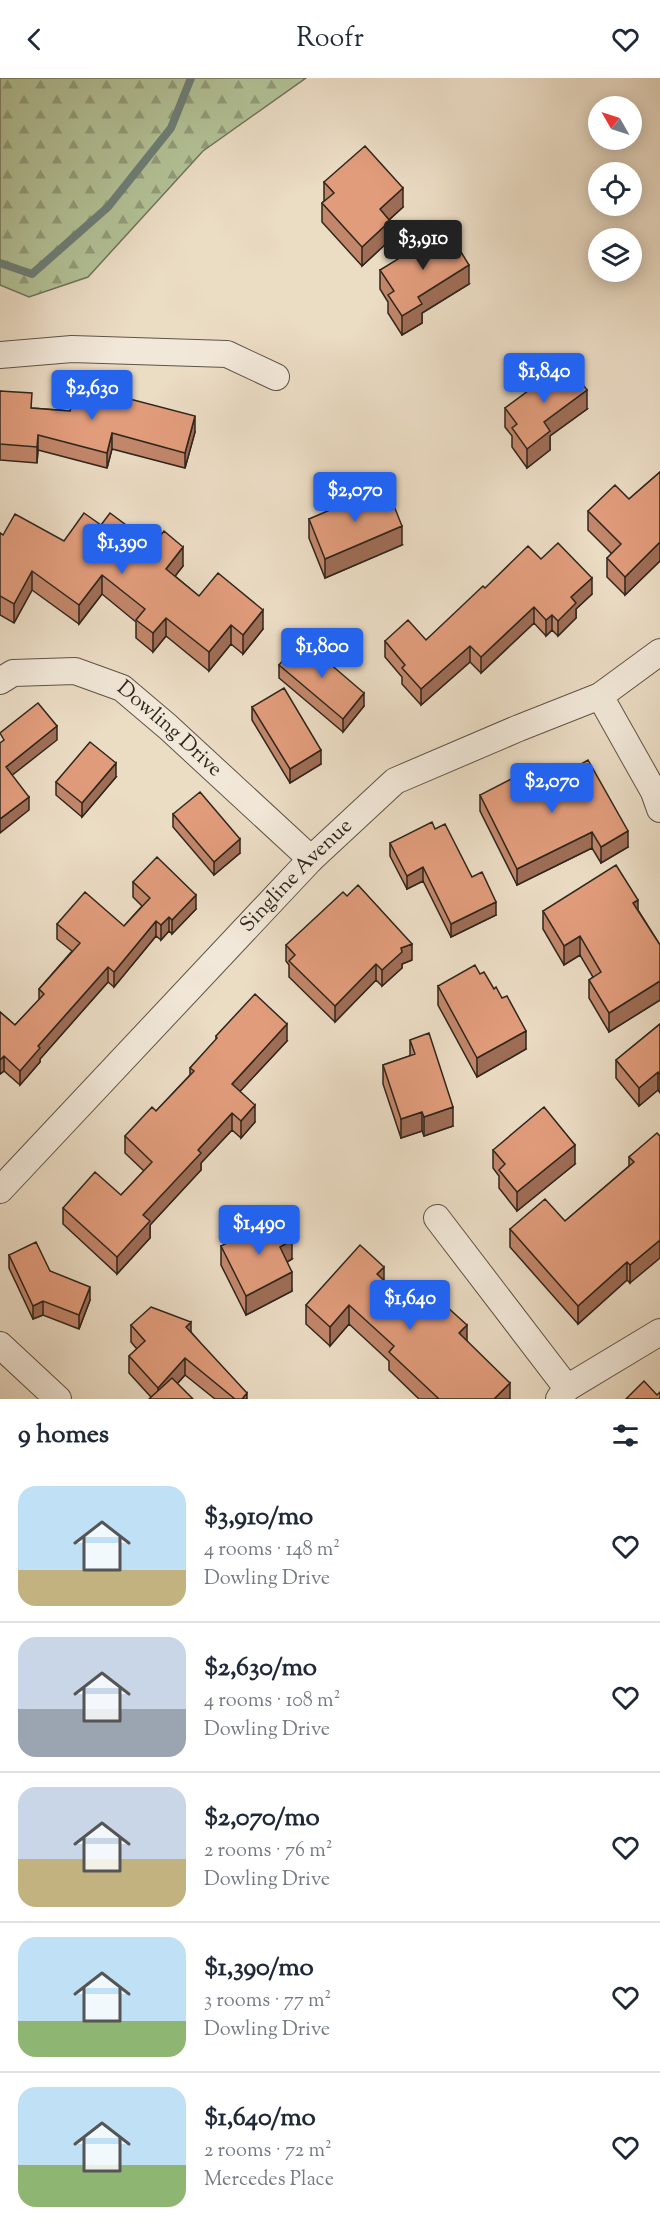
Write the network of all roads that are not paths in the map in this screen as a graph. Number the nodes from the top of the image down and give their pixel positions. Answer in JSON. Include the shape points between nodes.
{"nodes":[{"id":1,"x":0,"y":355,"type":"edge"},
{"id":2,"x":276,"y":377,"type":"dead end"},
{"id":3,"x":660,"y":652,"type":"edge"},
{"id":4,"x":0,"y":681,"type":"edge"},
{"id":5,"x":600,"y":696,"type":"junction"},
{"id":6,"x":660,"y":809,"type":"edge"},
{"id":7,"x":311,"y":859,"type":"junction"},
{"id":8,"x":0,"y":1190,"type":"edge"},
{"id":9,"x":437,"y":1218,"type":"dead end"},
{"id":10,"x":660,"y":1332,"type":"edge"},
{"id":11,"x":0,"y":1345,"type":"edge"},
{"id":12,"x":563,"y":1393,"type":"edge"},
{"id":13,"x":58,"y":1399,"type":"edge"}],
"edges":[{"from":1,"to":2,"type":"street","via":[[72,350],[227,354]]},
{"from":3,"to":5,"type":"street","name":"Singline Avenue"},
{"from":4,"to":7,"type":"street","name":"Dowling Drive","via":[[13,673],[75,671],[122,688]]},
{"from":5,"to":6,"type":"street"},
{"from":5,"to":7,"type":"street","name":"Singline Avenue","via":[[395,781]]},
{"from":7,"to":8,"type":"street","name":"Singline Avenue"},
{"from":9,"to":12,"type":"street"},
{"from":10,"to":12,"type":"street"},
{"from":11,"to":13,"type":"street"}]}
